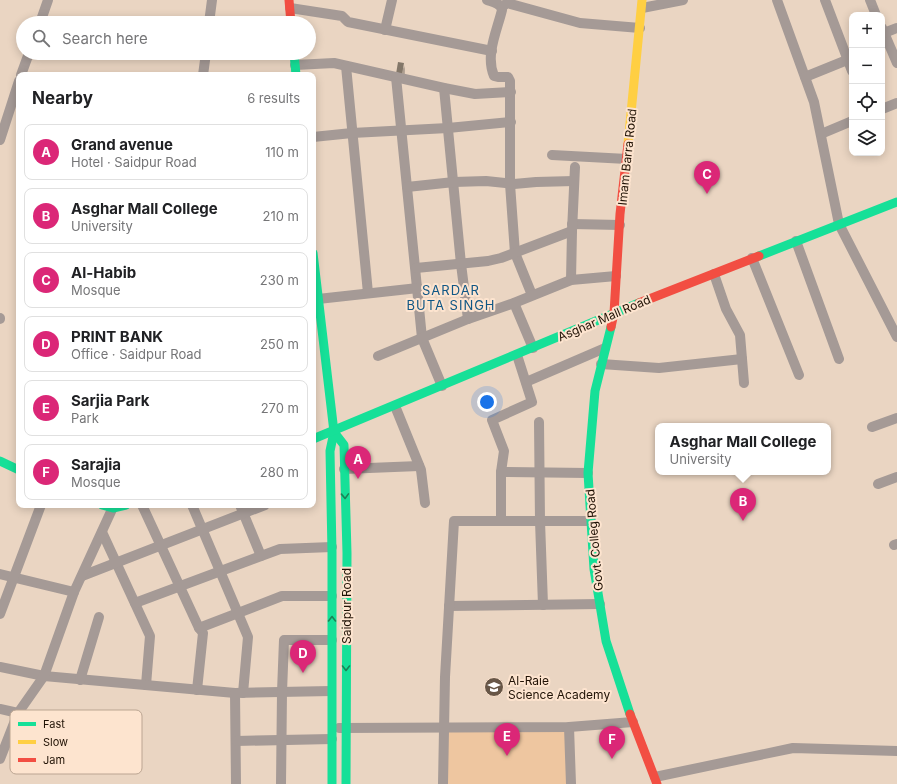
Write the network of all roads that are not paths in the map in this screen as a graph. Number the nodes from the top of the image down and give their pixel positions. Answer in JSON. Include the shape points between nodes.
{"nodes":[{"id":1,"x":48,"y":0,"type":"edge"},
{"id":2,"x":212,"y":0,"type":"edge"},
{"id":3,"x":392,"y":0,"type":"edge"},
{"id":4,"x":487,"y":0,"type":"edge"},
{"id":5,"x":683,"y":0,"type":"edge"},
{"id":6,"x":777,"y":0,"type":"edge"},
{"id":7,"x":825,"y":0,"type":"edge"},
{"id":8,"x":870,"y":0,"type":"edge"},
{"id":9,"x":289,"y":4,"type":"edge"},
{"id":10,"x":642,"y":4,"type":"edge"},
{"id":11,"x":502,"y":7,"type":"junction"},
{"id":12,"x":875,"y":12,"type":"edge"},
{"id":13,"x":42,"y":16,"type":"edge"},
{"id":14,"x":210,"y":16,"type":"edge"},
{"id":15,"x":290,"y":16,"type":"edge"},
{"id":16,"x":640,"y":28,"type":"junction"},
{"id":17,"x":897,"y":28,"type":"edge"},
{"id":18,"x":385,"y":30,"type":"junction"},
{"id":19,"x":885,"y":31,"type":"edge"},
{"id":20,"x":885,"y":45,"type":"edge"},
{"id":21,"x":492,"y":51,"type":"junction"},
{"id":22,"x":849,"y":57,"type":"edge"},
{"id":23,"x":849,"y":59,"type":"edge"},
{"id":24,"x":26,"y":60,"type":"edge"},
{"id":25,"x":205,"y":60,"type":"edge"},
{"id":26,"x":294,"y":60,"type":"edge"},
{"id":27,"x":897,"y":63,"type":"edge"},
{"id":28,"x":346,"y":66,"type":"junction"},
{"id":29,"x":295,"y":70,"type":"edge"},
{"id":30,"x":22,"y":72,"type":"edge"},
{"id":31,"x":204,"y":72,"type":"edge"},
{"id":32,"x":396,"y":77,"type":"junction"},
{"id":33,"x":805,"y":77,"type":"junction"},
{"id":34,"x":444,"y":88,"type":"junction"},
{"id":35,"x":16,"y":90,"type":"edge"},
{"id":36,"x":511,"y":92,"type":"junction"},
{"id":37,"x":897,"y":103,"type":"edge"},
{"id":38,"x":885,"y":108,"type":"edge"},
{"id":39,"x":511,"y":122,"type":"junction"},
{"id":40,"x":849,"y":122,"type":"edge"},
{"id":41,"x":448,"y":128,"type":"junction"},
{"id":42,"x":401,"y":130,"type":"junction"},
{"id":43,"x":352,"y":133,"type":"junction"},
{"id":44,"x":821,"y":134,"type":"junction"},
{"id":45,"x":316,"y":137,"type":"edge"},
{"id":46,"x":0,"y":140,"type":"edge"},
{"id":47,"x":552,"y":155,"type":"dead end"},
{"id":48,"x":627,"y":159,"type":"junction"},
{"id":49,"x":575,"y":168,"type":"dead end"},
{"id":50,"x":574,"y":181,"type":"junction"},
{"id":51,"x":454,"y":182,"type":"junction"},
{"id":52,"x":510,"y":184,"type":"junction"},
{"id":53,"x":406,"y":187,"type":"junction"},
{"id":54,"x":897,"y":202,"type":"edge"},
{"id":55,"x":839,"y":224,"type":"junction"},
{"id":56,"x":620,"y":225,"type":"junction"},
{"id":57,"x":572,"y":227,"type":"junction"},
{"id":58,"x":796,"y":241,"type":"junction"},
{"id":59,"x":516,"y":253,"type":"junction"},
{"id":60,"x":752,"y":258,"type":"junction"},
{"id":61,"x":461,"y":264,"type":"junction"},
{"id":62,"x":416,"y":268,"type":"junction"},
{"id":63,"x":714,"y":274,"type":"junction"},
{"id":64,"x":616,"y":276,"type":"junction"},
{"id":65,"x":571,"y":280,"type":"junction"},
{"id":66,"x":316,"y":281,"type":"edge"},
{"id":67,"x":418,"y":288,"type":"junction"},
{"id":68,"x":368,"y":294,"type":"junction"},
{"id":69,"x":532,"y":295,"type":"junction"},
{"id":70,"x":318,"y":299,"type":"junction"},
{"id":71,"x":514,"y":303,"type":"junction"},
{"id":72,"x":614,"y":313,"type":"junction"},
{"id":73,"x":468,"y":319,"type":"junction"},
{"id":74,"x":897,"y":337,"type":"edge"},
{"id":75,"x":422,"y":338,"type":"junction"},
{"id":76,"x":533,"y":348,"type":"junction"},
{"id":77,"x":605,"y":348,"type":"junction"},
{"id":78,"x":517,"y":355,"type":"junction"},
{"id":79,"x":378,"y":356,"type":"dead end"},
{"id":80,"x":742,"y":359,"type":"junction"},
{"id":81,"x":839,"y":359,"type":"dead end"},
{"id":82,"x":601,"y":364,"type":"junction"},
{"id":83,"x":799,"y":375,"type":"dead end"},
{"id":84,"x":526,"y":382,"type":"junction"},
{"id":85,"x":744,"y":384,"type":"dead end"},
{"id":86,"x":442,"y":386,"type":"junction"},
{"id":87,"x":395,"y":406,"type":"junction"},
{"id":88,"x":897,"y":418,"type":"edge"},
{"id":89,"x":540,"y":422,"type":"dead end"},
{"id":90,"x":872,"y":427,"type":"dead end"},
{"id":91,"x":334,"y":432,"type":"junction"},
{"id":92,"x":316,"y":438,"type":"edge"},
{"id":93,"x":0,"y":461,"type":"edge"},
{"id":94,"x":419,"y":466,"type":"junction"},
{"id":95,"x":16,"y":469,"type":"edge"},
{"id":96,"x":344,"y":469,"type":"junction"},
{"id":97,"x":501,"y":472,"type":"junction"},
{"id":98,"x":540,"y":472,"type":"junction"},
{"id":99,"x":588,"y":473,"type":"junction"},
{"id":100,"x":897,"y":477,"type":"edge"},
{"id":101,"x":878,"y":484,"type":"dead end"},
{"id":102,"x":425,"y":503,"type":"dead end"},
{"id":103,"x":40,"y":508,"type":"edge"},
{"id":104,"x":114,"y":508,"type":"edge"},
{"id":105,"x":143,"y":508,"type":"edge"},
{"id":106,"x":193,"y":508,"type":"edge"},
{"id":107,"x":242,"y":509,"type":"edge"},
{"id":108,"x":501,"y":521,"type":"junction"},
{"id":109,"x":540,"y":521,"type":"junction"},
{"id":110,"x":591,"y":521,"type":"junction"},
{"id":111,"x":202,"y":530,"type":"junction"},
{"id":112,"x":102,"y":532,"type":"junction"},
{"id":113,"x":161,"y":546,"type":"junction"},
{"id":114,"x":332,"y":547,"type":"junction"},
{"id":115,"x":261,"y":556,"type":"junction"},
{"id":116,"x":116,"y":563,"type":"junction"},
{"id":117,"x":220,"y":571,"type":"junction"},
{"id":118,"x":0,"y":574,"type":"edge"},
{"id":119,"x":82,"y":576,"type":"junction"},
{"id":120,"x":14,"y":578,"type":"junction"},
{"id":121,"x":180,"y":586,"type":"junction"},
{"id":122,"x":74,"y":592,"type":"junction"},
{"id":123,"x":332,"y":596,"type":"junction"},
{"id":124,"x":135,"y":603,"type":"junction"},
{"id":125,"x":600,"y":604,"type":"junction"},
{"id":126,"x":543,"y":605,"type":"junction"},
{"id":127,"x":449,"y":606,"type":"junction"},
{"id":128,"x":238,"y":613,"type":"junction"},
{"id":129,"x":0,"y":614,"type":"edge"},
{"id":130,"x":99,"y":617,"type":"dead end"},
{"id":131,"x":199,"y":628,"type":"junction"},
{"id":132,"x":332,"y":640,"type":"junction"},
{"id":133,"x":0,"y":667,"type":"edge"},
{"id":134,"x":44,"y":676,"type":"junction"},
{"id":135,"x":80,"y":680,"type":"junction"},
{"id":136,"x":146,"y":685,"type":"junction"},
{"id":137,"x":197,"y":690,"type":"junction"},
{"id":138,"x":332,"y":691,"type":"junction"},
{"id":139,"x":282,"y":692,"type":"junction"},
{"id":140,"x":239,"y":693,"type":"junction"},
{"id":141,"x":0,"y":709,"type":"edge"},
{"id":142,"x":20,"y":710,"type":"edge"},
{"id":143,"x":10,"y":711,"type":"edge"},
{"id":144,"x":633,"y":722,"type":"junction"},
{"id":145,"x":569,"y":727,"type":"junction"},
{"id":146,"x":331,"y":728,"type":"junction"},
{"id":147,"x":346,"y":728,"type":"junction"},
{"id":148,"x":444,"y":728,"type":"junction"},
{"id":149,"x":10,"y":733,"type":"edge"},
{"id":150,"x":332,"y":739,"type":"junction"},
{"id":151,"x":281,"y":740,"type":"junction"},
{"id":152,"x":236,"y":741,"type":"junction"},
{"id":153,"x":897,"y":751,"type":"edge"},
{"id":154,"x":0,"y":758,"type":"edge"},
{"id":155,"x":656,"y":781,"type":"edge"},
{"id":156,"x":236,"y":784,"type":"edge"},
{"id":157,"x":281,"y":784,"type":"edge"},
{"id":158,"x":332,"y":784,"type":"edge"},
{"id":159,"x":346,"y":784,"type":"edge"},
{"id":160,"x":443,"y":784,"type":"edge"},
{"id":161,"x":571,"y":784,"type":"edge"}],
"edges":[{"from":1,"to":13,"type":"street"},
{"from":2,"to":14,"type":"street"},
{"from":3,"to":18,"type":"street"},
{"from":4,"to":11,"type":"street"},
{"from":5,"to":10,"type":"street"},
{"from":6,"to":33,"type":"street"},
{"from":7,"to":22,"type":"street"},
{"from":8,"to":12,"type":"street"},
{"from":9,"to":15,"type":"main road"},
{"from":9,"to":18,"type":"street","via":[[342,16],[348,22]]},
{"from":10,"to":16,"type":"main road","name":"Imam Barra Road"},
{"from":11,"to":16,"type":"street","via":[[507,3],[580,23]]},
{"from":11,"to":21,"type":"street"},
{"from":16,"to":48,"type":"main road","name":"Imam Barra Road"},
{"from":17,"to":19,"type":"street"},
{"from":18,"to":21,"type":"street"},
{"from":20,"to":27,"type":"street"},
{"from":21,"to":36,"type":"street","via":[[491,64],[494,76],[508,77]]},
{"from":23,"to":33,"type":"street"},
{"from":24,"to":30,"type":"street"},
{"from":25,"to":31,"type":"street"},
{"from":26,"to":29,"type":"main road"},
{"from":28,"to":29,"type":"street","via":[[334,63]]},
{"from":28,"to":32,"type":"street"},
{"from":28,"to":43,"type":"street"},
{"from":32,"to":34,"type":"street"},
{"from":32,"to":42,"type":"street"},
{"from":33,"to":44,"type":"street"},
{"from":34,"to":36,"type":"street","via":[[475,94]]},
{"from":34,"to":41,"type":"street"},
{"from":35,"to":46,"type":"street"},
{"from":36,"to":39,"type":"street"},
{"from":37,"to":38,"type":"street"},
{"from":39,"to":41,"type":"street"},
{"from":39,"to":52,"type":"street"},
{"from":40,"to":44,"type":"street"},
{"from":41,"to":42,"type":"street"},
{"from":41,"to":51,"type":"street"},
{"from":42,"to":43,"type":"street"},
{"from":42,"to":53,"type":"street"},
{"from":43,"to":45,"type":"street"},
{"from":43,"to":68,"type":"street"},
{"from":44,"to":55,"type":"street"},
{"from":47,"to":48,"type":"street"},
{"from":48,"to":56,"type":"main road","name":"Imam Barra Road"},
{"from":49,"to":50,"type":"street"},
{"from":50,"to":52,"type":"street"},
{"from":50,"to":57,"type":"street"},
{"from":51,"to":52,"type":"street","via":[[486,181]]},
{"from":51,"to":53,"type":"street"},
{"from":51,"to":61,"type":"street"},
{"from":52,"to":59,"type":"street"},
{"from":53,"to":62,"type":"street"},
{"from":54,"to":55,"type":"main road","name":"Asghar Mall Road"},
{"from":55,"to":58,"type":"main road","name":"Asghar Mall Road"},
{"from":55,"to":74,"type":"street"},
{"from":56,"to":57,"type":"street"},
{"from":56,"to":64,"type":"main road","name":"Imam Barra Road"},
{"from":57,"to":59,"type":"street"},
{"from":57,"to":65,"type":"street"},
{"from":58,"to":60,"type":"main road","name":"Asghar Mall Road"},
{"from":58,"to":81,"type":"street"},
{"from":59,"to":61,"type":"street","via":[[488,261]]},
{"from":59,"to":69,"type":"street"},
{"from":60,"to":63,"type":"main road","name":"Asghar Mall Road"},
{"from":60,"to":83,"type":"street"},
{"from":61,"to":62,"type":"street"},
{"from":61,"to":73,"type":"street"},
{"from":62,"to":67,"type":"street"},
{"from":63,"to":72,"type":"main road","name":"Asghar Mall Road"},
{"from":63,"to":80,"type":"street","via":[[726,308],[740,335]]},
{"from":64,"to":65,"type":"street"},
{"from":64,"to":72,"type":"main road","name":"Imam Barra Road"},
{"from":65,"to":69,"type":"street"},
{"from":66,"to":70,"type":"main road","name":"Saidpur Road"},
{"from":67,"to":68,"type":"street"},
{"from":67,"to":75,"type":"street"},
{"from":68,"to":70,"type":"street"},
{"from":69,"to":71,"type":"street"},
{"from":70,"to":91,"type":"main road","name":"Saidpur Road"},
{"from":71,"to":73,"type":"street"},
{"from":71,"to":76,"type":"street"},
{"from":72,"to":76,"type":"main road","name":"Asghar Mall Road"},
{"from":72,"to":77,"type":"main road","name":"Govt. Colleg Road"},
{"from":73,"to":75,"type":"street"},
{"from":75,"to":79,"type":"street"},
{"from":75,"to":86,"type":"street"},
{"from":76,"to":78,"type":"main road","name":"Asghar Mall Road"},
{"from":77,"to":82,"type":"main road","name":"Govt. Colleg Road"},
{"from":77,"to":84,"type":"street"},
{"from":78,"to":84,"type":"street"},
{"from":78,"to":86,"type":"main road","name":"Asghar Mall Road"},
{"from":80,"to":82,"type":"street","via":[[659,368]]},
{"from":80,"to":85,"type":"street"},
{"from":82,"to":99,"type":"main road","name":"Govt. Colleg Road","via":[[595,391]]},
{"from":84,"to":97,"type":"street","via":[[532,402],[492,420],[504,451]]},
{"from":86,"to":87,"type":"main road","name":"Asghar Mall Road"},
{"from":87,"to":91,"type":"main road","name":"Asghar Mall Road"},
{"from":87,"to":94,"type":"street"},
{"from":88,"to":90,"type":"street"},
{"from":89,"to":98,"type":"street"},
{"from":91,"to":92,"type":"main road","name":"Asghar Mall Road"},
{"from":91,"to":96,"type":"main road","name":"Saidpur Road","via":[[344,445]]},
{"from":91,"to":114,"type":"main road","name":"Saidpur Road","via":[[330,451]]},
{"from":93,"to":95,"type":"main road"},
{"from":94,"to":96,"type":"street"},
{"from":94,"to":102,"type":"street"},
{"from":96,"to":147,"type":"main road","name":"Saidpur Road","one_way":true,"via":[[347,553]]},
{"from":97,"to":98,"type":"street"},
{"from":97,"to":108,"type":"street"},
{"from":98,"to":99,"type":"street"},
{"from":98,"to":109,"type":"street"},
{"from":99,"to":110,"type":"main road","name":"Govt. Colleg Road"},
{"from":100,"to":101,"type":"street"},
{"from":103,"to":120,"type":"street"},
{"from":104,"to":112,"type":"street"},
{"from":105,"to":113,"type":"street"},
{"from":106,"to":111,"type":"street"},
{"from":107,"to":111,"type":"street"},
{"from":107,"to":115,"type":"street"},
{"from":108,"to":109,"type":"street"},
{"from":108,"to":127,"type":"street","via":[[454,521]]},
{"from":109,"to":110,"type":"street"},
{"from":109,"to":126,"type":"street"},
{"from":110,"to":125,"type":"main road","name":"Govt. Colleg Road","via":[[594,569]]},
{"from":111,"to":113,"type":"street"},
{"from":111,"to":117,"type":"street"},
{"from":112,"to":116,"type":"street"},
{"from":112,"to":119,"type":"street"},
{"from":113,"to":116,"type":"street"},
{"from":113,"to":121,"type":"street"},
{"from":114,"to":115,"type":"street","via":[[280,549]]},
{"from":114,"to":123,"type":"main road","name":"Saidpur Road"},
{"from":115,"to":117,"type":"street"},
{"from":116,"to":119,"type":"street"},
{"from":116,"to":124,"type":"street"},
{"from":117,"to":121,"type":"street"},
{"from":117,"to":128,"type":"street"},
{"from":118,"to":120,"type":"street"},
{"from":119,"to":122,"type":"street"},
{"from":120,"to":122,"type":"street"},
{"from":120,"to":129,"type":"street"},
{"from":121,"to":124,"type":"street"},
{"from":121,"to":131,"type":"street"},
{"from":122,"to":134,"type":"street"},
{"from":123,"to":128,"type":"street","via":[[282,596]]},
{"from":132,"to":123,"type":"main road","name":"Saidpur Road","one_way":true},
{"from":124,"to":136,"type":"street","via":[[150,636]]},
{"from":125,"to":126,"type":"street"},
{"from":125,"to":144,"type":"main road","name":"Govt. Colleg Road","via":[[606,641]]},
{"from":126,"to":127,"type":"street"},
{"from":127,"to":148,"type":"street"},
{"from":128,"to":131,"type":"street"},
{"from":128,"to":140,"type":"street","via":[[248,638]]},
{"from":130,"to":135,"type":"street"},
{"from":131,"to":137,"type":"street","via":[[203,633]]},
{"from":132,"to":138,"type":"main road","name":"Saidpur Road"},
{"from":132,"to":139,"type":"street","via":[[284,640]]},
{"from":133,"to":134,"type":"street"},
{"from":134,"to":135,"type":"street"},
{"from":134,"to":142,"type":"street"},
{"from":135,"to":136,"type":"street"},
{"from":136,"to":137,"type":"street"},
{"from":137,"to":140,"type":"street"},
{"from":138,"to":139,"type":"street"},
{"from":138,"to":146,"type":"main road","name":"Saidpur Road"},
{"from":139,"to":140,"type":"street"},
{"from":139,"to":151,"type":"street"},
{"from":140,"to":152,"type":"street"},
{"from":141,"to":143,"type":"street"},
{"from":144,"to":145,"type":"street"},
{"from":144,"to":155,"type":"main road","name":"Govt. Colleg Road"},
{"from":145,"to":148,"type":"street"},
{"from":145,"to":161,"type":"street"},
{"from":146,"to":147,"type":"street"},
{"from":146,"to":150,"type":"main road","name":"Saidpur Road"},
{"from":147,"to":148,"type":"street"},
{"from":147,"to":159,"type":"main road","name":"Saidpur Road"},
{"from":148,"to":160,"type":"street"},
{"from":149,"to":154,"type":"street"},
{"from":150,"to":151,"type":"street"},
{"from":150,"to":158,"type":"main road","name":"Saidpur Road"},
{"from":151,"to":152,"type":"street"},
{"from":151,"to":157,"type":"street"},
{"from":152,"to":156,"type":"street"},
{"from":153,"to":155,"type":"street","via":[[793,748]]}]}
